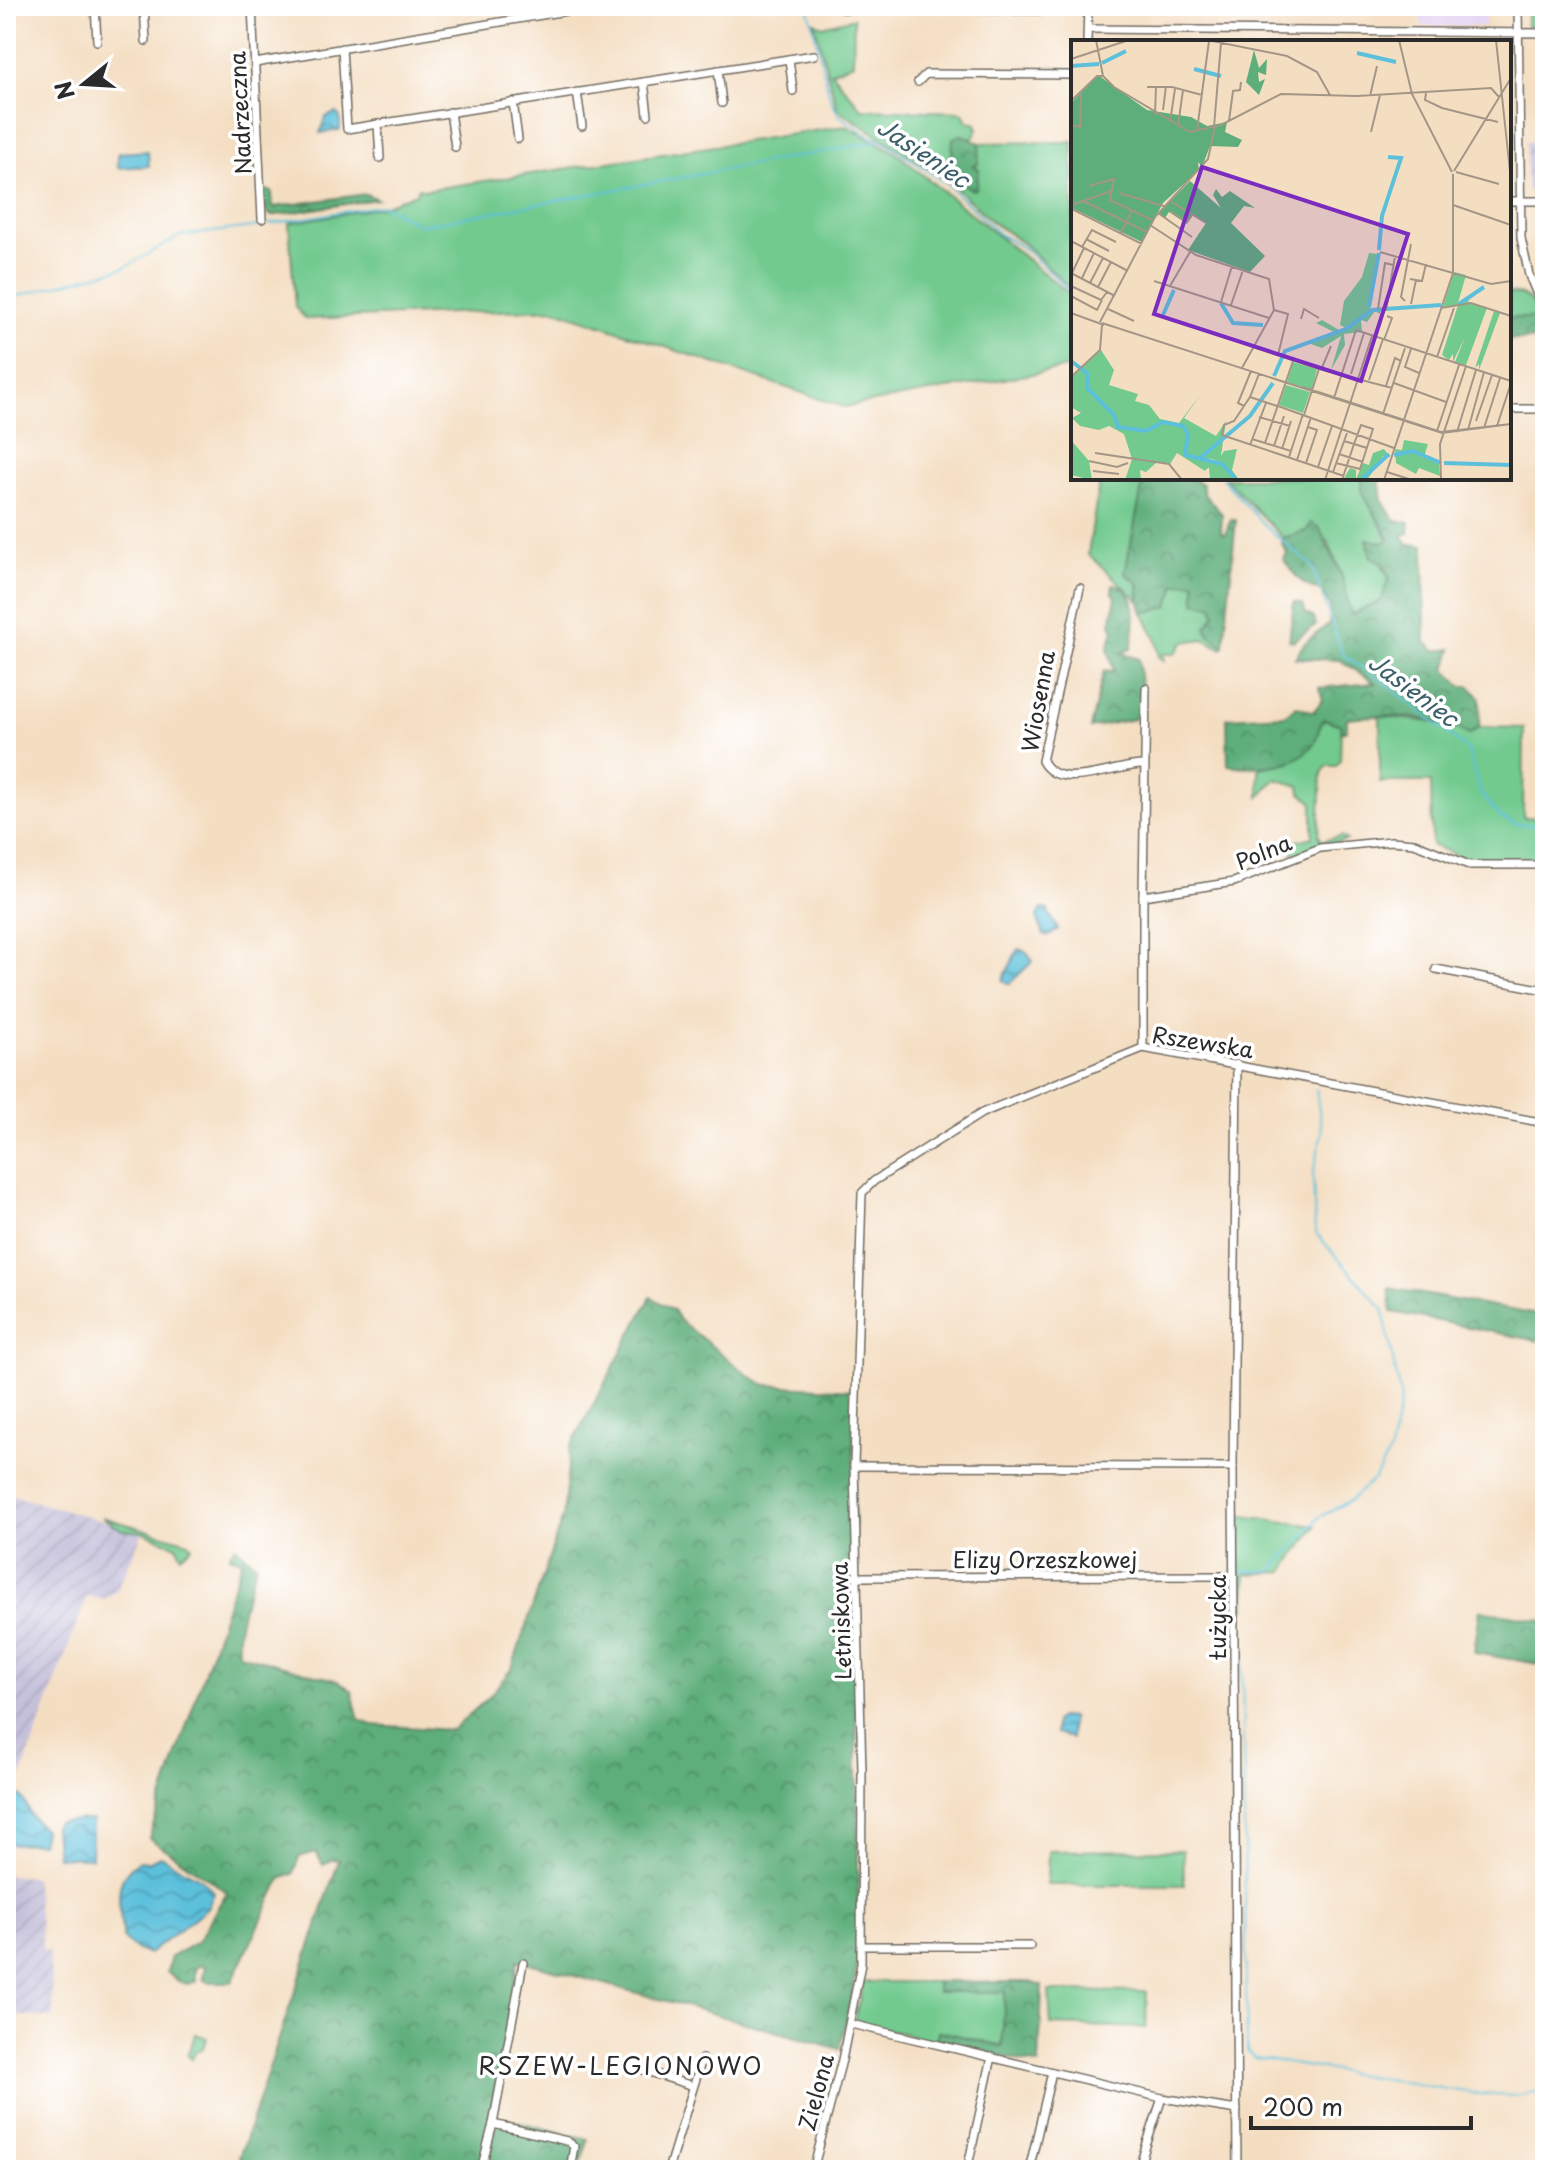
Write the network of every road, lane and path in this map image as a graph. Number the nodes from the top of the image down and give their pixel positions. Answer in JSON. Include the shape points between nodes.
{"nodes":[{"id":1,"x":95,"y":6,"type":"edge"},
{"id":2,"x":144,"y":6,"type":"edge"},
{"id":3,"x":252,"y":6,"type":"edge"},
{"id":4,"x":596,"y":6,"type":"edge"},
{"id":5,"x":1518,"y":6,"type":"edge"},
{"id":6,"x":842,"y":9,"type":"dead end"},
{"id":7,"x":1088,"y":9,"type":"edge"},
{"id":8,"x":1088,"y":29,"type":"junction"},
{"id":9,"x":1518,"y":32,"type":"junction"},
{"id":10,"x":1545,"y":33,"type":"edge"},
{"id":11,"x":1087,"y":40,"type":"edge"},
{"id":12,"x":97,"y":41,"type":"dead end"},
{"id":13,"x":146,"y":41,"type":"dead end"},
{"id":14,"x":342,"y":48,"type":"junction"},
{"id":15,"x":814,"y":55,"type":"dead end"},
{"id":16,"x":789,"y":59,"type":"junction"},
{"id":17,"x":255,"y":63,"type":"junction"},
{"id":18,"x":718,"y":70,"type":"junction"},
{"id":19,"x":1071,"y":75,"type":"edge"},
{"id":20,"x":644,"y":82,"type":"junction"},
{"id":21,"x":918,"y":82,"type":"dead end"},
{"id":22,"x":793,"y":91,"type":"dead end"},
{"id":23,"x":577,"y":92,"type":"junction"},
{"id":24,"x":513,"y":102,"type":"junction"},
{"id":25,"x":722,"y":103,"type":"dead end"},
{"id":26,"x":450,"y":112,"type":"junction"},
{"id":27,"x":648,"y":115,"type":"dead end"},
{"id":28,"x":1511,"y":117,"type":"edge"},
{"id":29,"x":1519,"y":117,"type":"junction"},
{"id":30,"x":378,"y":124,"type":"junction"},
{"id":31,"x":582,"y":126,"type":"dead end"},
{"id":32,"x":518,"y":139,"type":"dead end"},
{"id":33,"x":455,"y":147,"type":"dead end"},
{"id":34,"x":380,"y":158,"type":"dead end"},
{"id":35,"x":1511,"y":201,"type":"edge"},
{"id":36,"x":1520,"y":201,"type":"junction"},
{"id":37,"x":1545,"y":201,"type":"edge"},
{"id":38,"x":262,"y":219,"type":"dead end"},
{"id":39,"x":1545,"y":314,"type":"edge"},
{"id":40,"x":1511,"y":409,"type":"edge"},
{"id":41,"x":1545,"y":409,"type":"edge"},
{"id":42,"x":1080,"y":588,"type":"dead end"},
{"id":43,"x":1146,"y":688,"type":"dead end"},
{"id":44,"x":1144,"y":765,"type":"junction"},
{"id":45,"x":1545,"y":865,"type":"edge"},
{"id":46,"x":1143,"y":896,"type":"junction"},
{"id":47,"x":1436,"y":969,"type":"dead end"},
{"id":48,"x":1545,"y":990,"type":"edge"},
{"id":49,"x":1143,"y":1048,"type":"junction"},
{"id":50,"x":1237,"y":1064,"type":"junction"},
{"id":51,"x":1545,"y":1123,"type":"edge"},
{"id":52,"x":859,"y":1216,"type":"joint"},
{"id":53,"x":854,"y":1466,"type":"junction"},
{"id":54,"x":1233,"y":1467,"type":"junction"},
{"id":55,"x":1234,"y":1576,"type":"junction"},
{"id":56,"x":857,"y":1577,"type":"junction"},
{"id":57,"x":862,"y":1946,"type":"junction"},
{"id":58,"x":1030,"y":1946,"type":"dead end"},
{"id":59,"x":523,"y":1963,"type":"dead end"},
{"id":60,"x":851,"y":2024,"type":"junction"},
{"id":61,"x":992,"y":2057,"type":"junction"},
{"id":62,"x":702,"y":2059,"type":"dead end"},
{"id":63,"x":637,"y":2068,"type":"dead end"},
{"id":64,"x":1052,"y":2072,"type":"junction"},
{"id":65,"x":693,"y":2086,"type":"junction"},
{"id":66,"x":1162,"y":2098,"type":"junction"},
{"id":67,"x":1237,"y":2110,"type":"junction"},
{"id":68,"x":493,"y":2124,"type":"junction"},
{"id":69,"x":6,"y":2166,"type":"edge"},
{"id":70,"x":16,"y":2170,"type":"edge"},
{"id":71,"x":481,"y":2170,"type":"edge"},
{"id":72,"x":570,"y":2170,"type":"edge"},
{"id":73,"x":668,"y":2170,"type":"edge"},
{"id":74,"x":813,"y":2170,"type":"edge"},
{"id":75,"x":967,"y":2170,"type":"edge"},
{"id":76,"x":1029,"y":2170,"type":"edge"},
{"id":77,"x":1138,"y":2170,"type":"edge"},
{"id":78,"x":1237,"y":2170,"type":"edge"}],
"edges":[{"from":1,"to":12,"type":"street"},
{"from":2,"to":13,"type":"street"},
{"from":3,"to":17,"type":"street","name":"Nadrzeczna"},
{"from":4,"to":14,"type":"street"},
{"from":5,"to":9,"type":"street"},
{"from":6,"to":7,"type":"street"},
{"from":7,"to":8,"type":"street"},
{"from":8,"to":9,"type":"street"},
{"from":8,"to":11,"type":"street"},
{"from":9,"to":10,"type":"street"},
{"from":9,"to":29,"type":"street"},
{"from":14,"to":17,"type":"street"},
{"from":14,"to":30,"type":"street","via":[[347,129]]},
{"from":15,"to":16,"type":"street"},
{"from":16,"to":18,"type":"street"},
{"from":16,"to":22,"type":"street"},
{"from":17,"to":38,"type":"street","name":"Nadrzeczna"},
{"from":18,"to":20,"type":"street"},
{"from":18,"to":25,"type":"street"},
{"from":19,"to":21,"type":"street","via":[[926,74]]},
{"from":20,"to":23,"type":"street"},
{"from":20,"to":27,"type":"street"},
{"from":23,"to":24,"type":"street"},
{"from":23,"to":31,"type":"street"},
{"from":24,"to":26,"type":"street"},
{"from":24,"to":32,"type":"street"},
{"from":26,"to":30,"type":"street"},
{"from":26,"to":33,"type":"street"},
{"from":28,"to":29,"type":"street"},
{"from":29,"to":36,"type":"street"},
{"from":30,"to":34,"type":"street"},
{"from":35,"to":36,"type":"street"},
{"from":36,"to":37,"type":"street"},
{"from":36,"to":39,"type":"street","via":[[1523,252]]},
{"from":40,"to":41,"type":"street"},
{"from":42,"to":44,"type":"street","name":"Wiosenna","via":[[1042,761],[1051,771],[1074,776]]},
{"from":43,"to":44,"type":"street"},
{"from":44,"to":46,"type":"street"},
{"from":45,"to":46,"type":"street","name":"Polna","via":[[1469,865],[1403,841],[1346,844],[1307,853],[1234,882]]},
{"from":46,"to":49,"type":"street"},
{"from":47,"to":48,"type":"street"},
{"from":49,"to":50,"type":"street","name":"Rszewska"},
{"from":49,"to":52,"type":"street","name":"Rszewska","via":[[955,1128],[868,1186],[860,1198]]},
{"from":50,"to":51,"type":"street","name":"Rszewska"},
{"from":50,"to":54,"type":"street","name":"Łużycka"},
{"from":52,"to":53,"type":"street","name":"Letniskowa"},
{"from":53,"to":54,"type":"street"},
{"from":53,"to":56,"type":"street","name":"Letniskowa"},
{"from":54,"to":55,"type":"street","name":"Łużycka"},
{"from":55,"to":56,"type":"street","name":"Elizy Orzeszkowej"},
{"from":55,"to":67,"type":"street","name":"Łużycka"},
{"from":56,"to":57,"type":"street","name":"Letniskowa"},
{"from":57,"to":58,"type":"street"},
{"from":57,"to":60,"type":"street","name":"Letniskowa"},
{"from":59,"to":68,"type":"street"},
{"from":60,"to":61,"type":"street"},
{"from":60,"to":74,"type":"street","name":"Zielona"},
{"from":61,"to":64,"type":"street"},
{"from":61,"to":75,"type":"street"},
{"from":62,"to":65,"type":"street"},
{"from":63,"to":65,"type":"street"},
{"from":64,"to":66,"type":"street"},
{"from":64,"to":76,"type":"street"},
{"from":65,"to":73,"type":"street"},
{"from":66,"to":67,"type":"street"},
{"from":66,"to":77,"type":"street"},
{"from":67,"to":78,"type":"street","name":"Łużycka"},
{"from":68,"to":71,"type":"street"},
{"from":68,"to":72,"type":"street","via":[[567,2141],[574,2146]]},
{"from":69,"to":70,"type":"street"}]}
